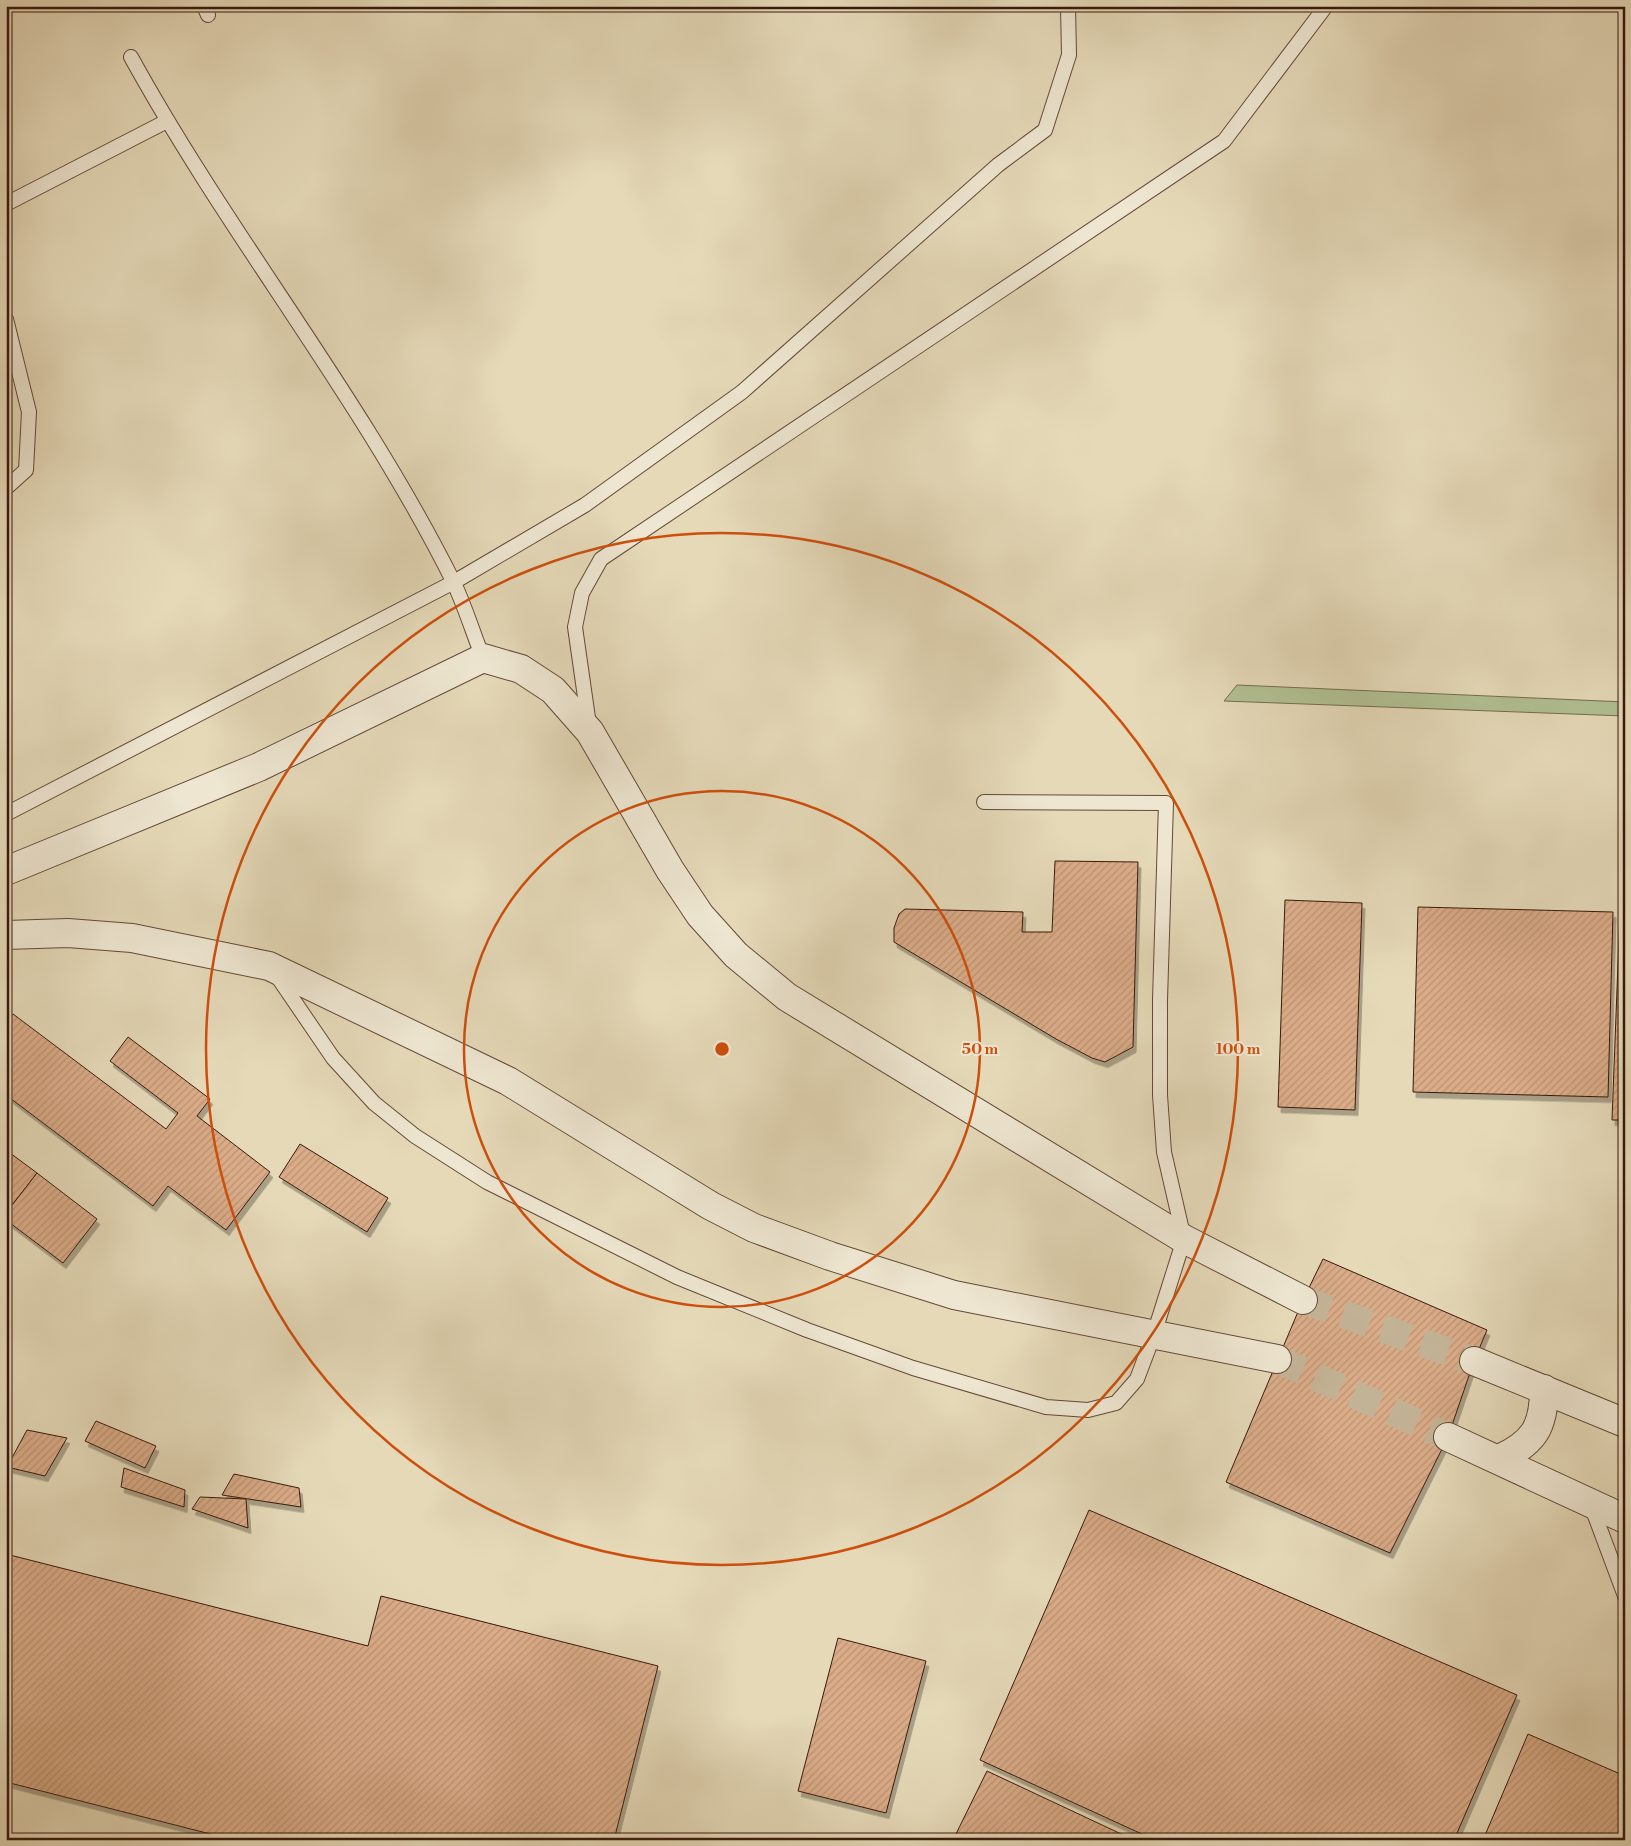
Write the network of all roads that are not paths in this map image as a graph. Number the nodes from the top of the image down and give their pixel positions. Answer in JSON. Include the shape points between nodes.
{"nodes":[{"id":1,"x":1068,"y":6,"type":"edge"},
{"id":2,"x":1326,"y":6,"type":"edge"},
{"id":3,"x":131,"y":57,"type":"dead end"},
{"id":4,"x":167,"y":121,"type":"junction"},
{"id":5,"x":6,"y":204,"type":"edge"},
{"id":6,"x":6,"y":319,"type":"edge"},
{"id":7,"x":6,"y":488,"type":"edge"},
{"id":8,"x":454,"y":582,"type":"junction"},
{"id":9,"x":483,"y":658,"type":"junction"},
{"id":10,"x":590,"y":732,"type":"junction"},
{"id":11,"x":984,"y":802,"type":"dead end"},
{"id":12,"x":6,"y":814,"type":"edge"},
{"id":13,"x":6,"y":871,"type":"edge"},
{"id":14,"x":6,"y":935,"type":"edge"},
{"id":15,"x":269,"y":966,"type":"junction"},
{"id":16,"x":1184,"y":1239,"type":"junction"},
{"id":17,"x":1303,"y":1300,"type":"tunnel mouth"},
{"id":18,"x":1154,"y":1334,"type":"junction"},
{"id":19,"x":1277,"y":1359,"type":"tunnel mouth"},
{"id":20,"x":1474,"y":1362,"type":"tunnel mouth"},
{"id":21,"x":1544,"y":1389,"type":"junction"},
{"id":22,"x":1625,"y":1423,"type":"edge"},
{"id":23,"x":1448,"y":1437,"type":"tunnel mouth"},
{"id":24,"x":1499,"y":1459,"type":"junction"},
{"id":25,"x":1591,"y":1504,"type":"junction"},
{"id":26,"x":1625,"y":1519,"type":"edge"},
{"id":27,"x":1625,"y":1596,"type":"edge"}],
"edges":[{"from":1,"to":8,"type":"lane","via":[[1069,55],[1045,130],[991,171],[742,392],[585,505]]},
{"from":2,"to":10,"type":"lane","via":[[1224,141],[601,559],[582,593],[575,627]]},
{"from":3,"to":4,"type":"lane"},
{"from":4,"to":5,"type":"lane"},
{"from":4,"to":8,"type":"lane","via":[[390,466]]},
{"from":6,"to":7,"type":"lane","via":[[29,412],[26,470]]},
{"from":8,"to":9,"type":"lane"},
{"from":8,"to":12,"type":"lane"},
{"from":9,"to":10,"type":"street","via":[[521,669],[554,690]]},
{"from":9,"to":13,"type":"street","via":[[259,767]]},
{"from":10,"to":16,"type":"street","via":[[670,870],[700,915],[736,955],[787,996]]},
{"from":11,"to":16,"type":"lane","via":[[1166,803],[1160,1096],[1164,1152]]},
{"from":14,"to":15,"type":"street","via":[[68,933],[132,938]]},
{"from":15,"to":18,"type":"street","via":[[508,1081],[711,1206],[754,1228],[830,1256],[954,1294]]},
{"from":15,"to":18,"type":"lane","via":[[333,1058],[374,1104],[415,1136],[487,1182],[678,1277],[807,1330],[913,1368],[1046,1407],[1088,1410],[1116,1403],[1137,1379]]},
{"from":16,"to":17,"type":"street"},
{"from":16,"to":18,"type":"lane"},
{"from":18,"to":19,"type":"street"},
{"from":20,"to":21,"type":"street"},
{"from":21,"to":22,"type":"street"},
{"from":21,"to":24,"type":"street","via":[[1544,1412],[1535,1433],[1520,1450]]},
{"from":23,"to":24,"type":"street"},
{"from":24,"to":25,"type":"street"},
{"from":25,"to":26,"type":"street"},
{"from":25,"to":27,"type":"lane"}]}
